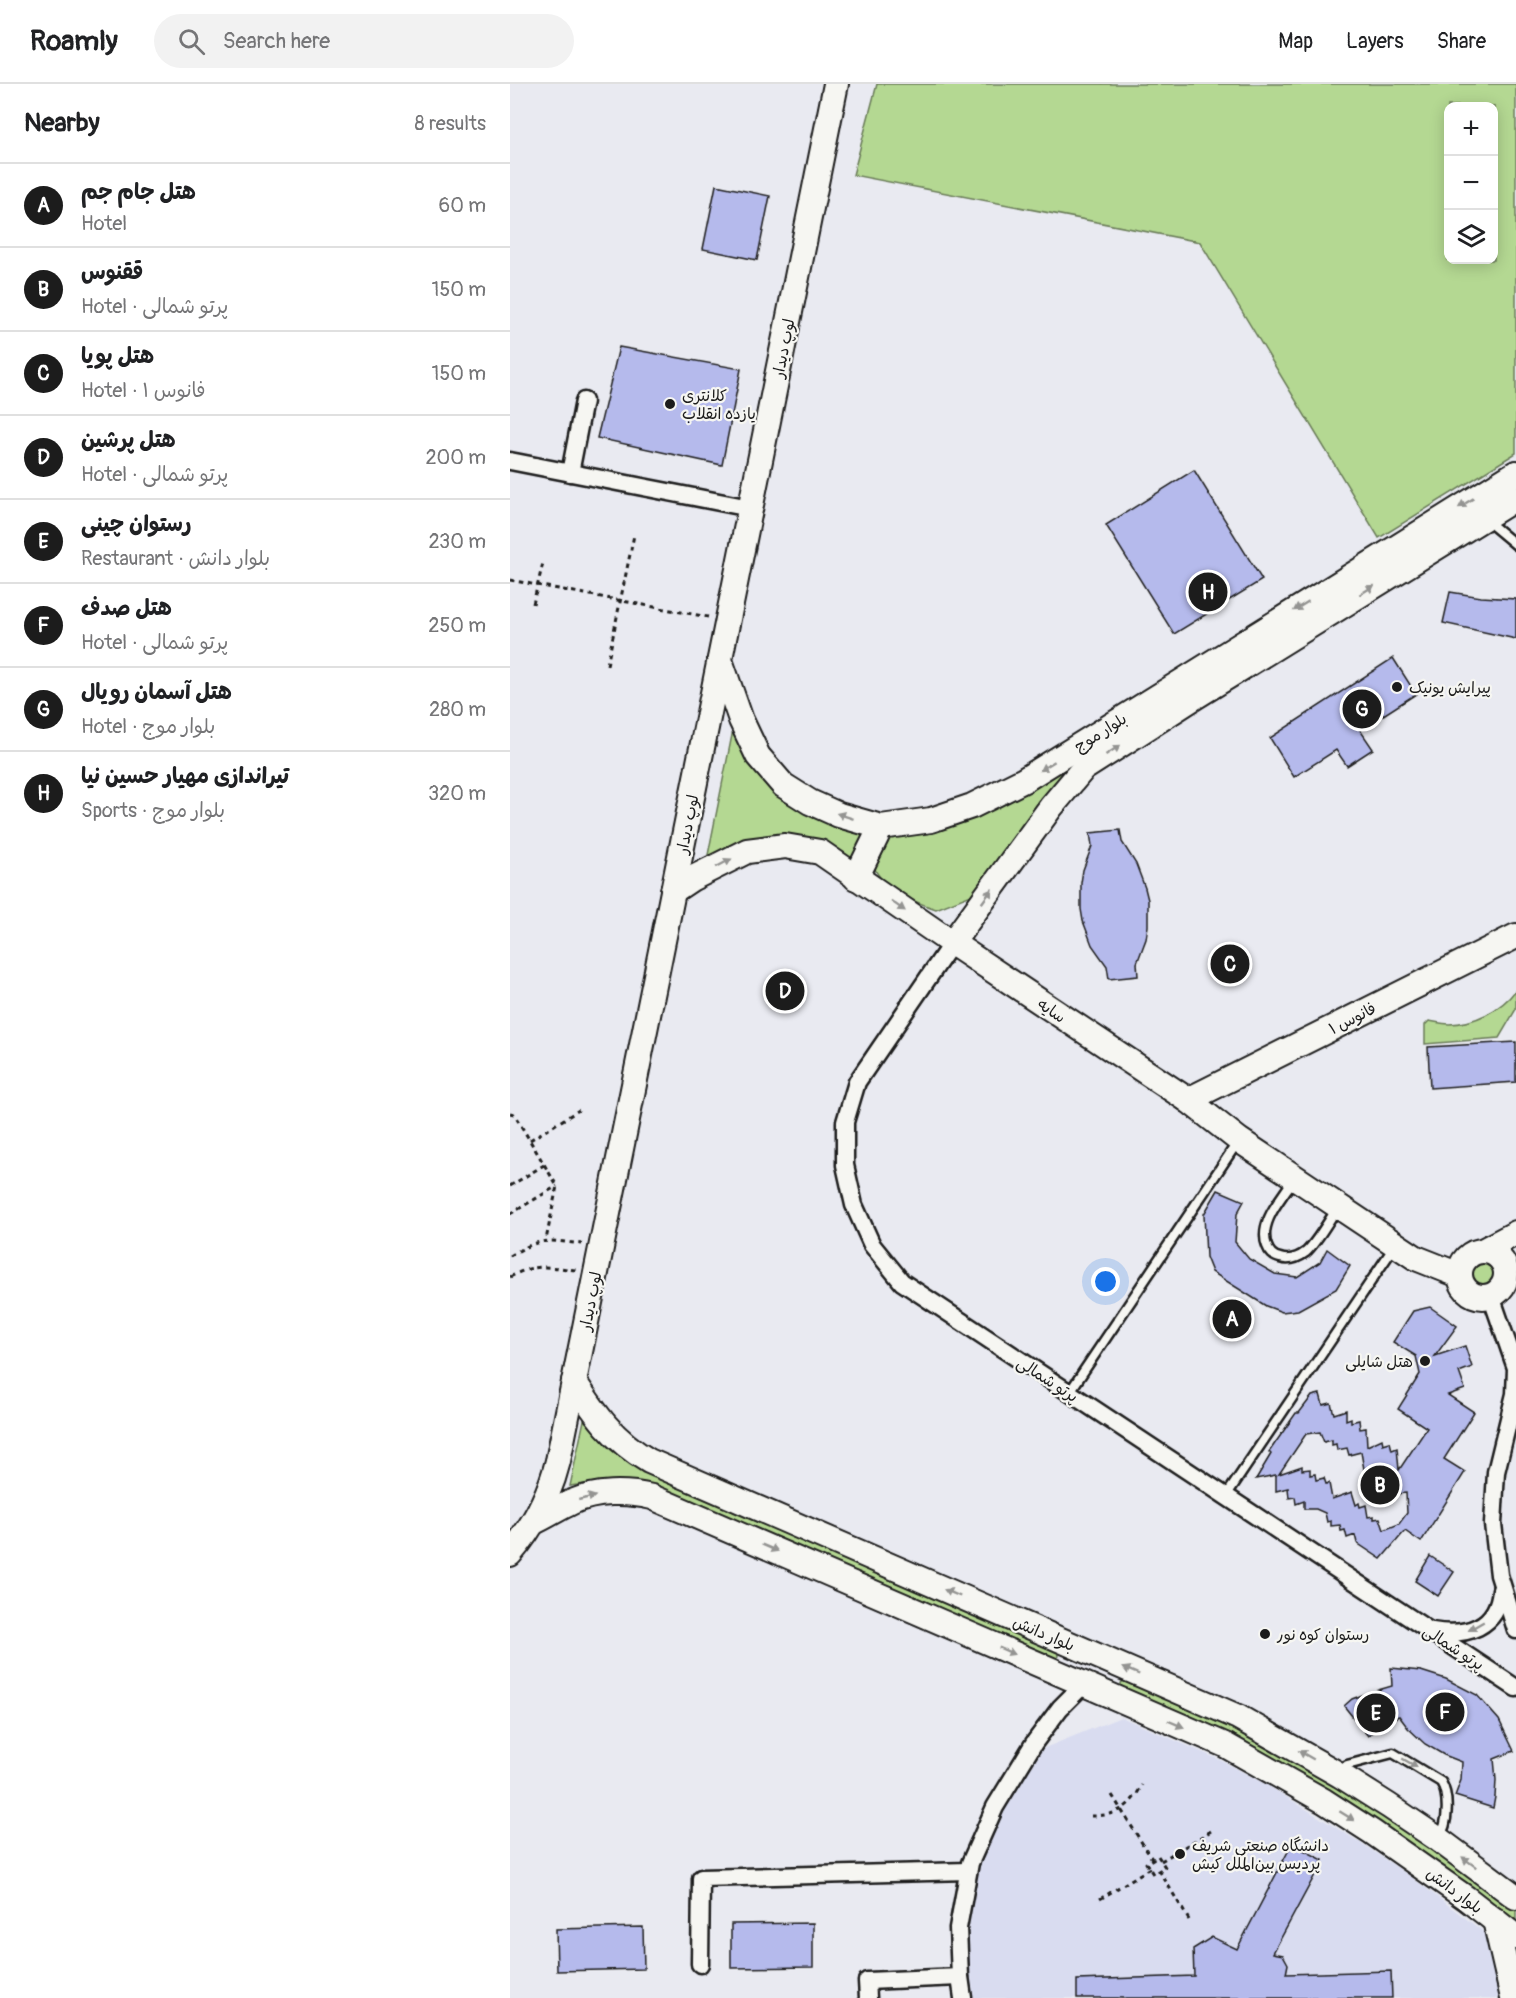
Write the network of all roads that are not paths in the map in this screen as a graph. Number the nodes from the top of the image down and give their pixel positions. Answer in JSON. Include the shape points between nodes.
{"nodes":[{"id":1,"x":836,"y":84,"type":"edge"},
{"id":2,"x":584,"y":401,"type":"dead end"},
{"id":3,"x":510,"y":461,"type":"edge"},
{"id":4,"x":570,"y":473,"type":"junction"},
{"id":5,"x":1516,"y":473,"type":"edge"},
{"id":6,"x":1516,"y":498,"type":"edge"},
{"id":7,"x":750,"y":508,"type":"junction"},
{"id":8,"x":1484,"y":518,"type":"junction"},
{"id":9,"x":1516,"y":545,"type":"edge"},
{"id":10,"x":720,"y":660,"type":"junction"},
{"id":11,"x":1189,"y":688,"type":"junction"},
{"id":12,"x":881,"y":827,"type":"junction"},
{"id":13,"x":856,"y":878,"type":"junction"},
{"id":14,"x":673,"y":891,"type":"junction"},
{"id":15,"x":1516,"y":936,"type":"edge"},
{"id":16,"x":952,"y":944,"type":"junction"},
{"id":17,"x":1188,"y":1100,"type":"junction"},
{"id":18,"x":1239,"y":1140,"type":"junction"},
{"id":19,"x":1295,"y":1177,"type":"junction"},
{"id":20,"x":1339,"y":1206,"type":"junction"},
{"id":21,"x":1516,"y":1233,"type":"edge"},
{"id":22,"x":1395,"y":1244,"type":"junction"},
{"id":23,"x":1482,"y":1251,"type":"junction"},
{"id":24,"x":1460,"y":1275,"type":"junction"},
{"id":25,"x":1504,"y":1282,"type":"edge"},
{"id":26,"x":574,"y":1381,"type":"junction"},
{"id":27,"x":1069,"y":1393,"type":"junction"},
{"id":28,"x":1226,"y":1496,"type":"junction"},
{"id":29,"x":534,"y":1522,"type":"junction"},
{"id":30,"x":510,"y":1554,"type":"edge"},
{"id":31,"x":1501,"y":1585,"type":"junction"},
{"id":32,"x":1427,"y":1630,"type":"junction"},
{"id":33,"x":1516,"y":1630,"type":"edge"},
{"id":34,"x":1096,"y":1656,"type":"junction"},
{"id":35,"x":1084,"y":1684,"type":"junction"},
{"id":36,"x":1516,"y":1688,"type":"edge"},
{"id":37,"x":1340,"y":1775,"type":"junction"},
{"id":38,"x":1438,"y":1839,"type":"junction"},
{"id":39,"x":968,"y":1871,"type":"junction"},
{"id":40,"x":1516,"y":1897,"type":"edge"},
{"id":41,"x":1494,"y":1920,"type":"junction"},
{"id":42,"x":1516,"y":1937,"type":"edge"},
{"id":43,"x":699,"y":1964,"type":"dead end"},
{"id":44,"x":960,"y":1977,"type":"junction"},
{"id":45,"x":868,"y":1998,"type":"edge"},
{"id":46,"x":963,"y":1998,"type":"edge"},
{"id":47,"x":1513,"y":1998,"type":"edge"}],
"edges":[{"from":1,"to":7,"type":"street","name":"لوپ دیدار"},
{"from":2,"to":4,"type":"street"},
{"from":3,"to":4,"type":"street"},
{"from":4,"to":7,"type":"street"},
{"from":5,"to":11,"type":"street","name":"بلوار موج","one_way":true},
{"from":6,"to":8,"type":"street","name":"بلوار موج"},
{"from":7,"to":10,"type":"street","name":"لوپ دیدار"},
{"from":8,"to":9,"type":"lane"},
{"from":11,"to":8,"type":"street","name":"بلوار موج","one_way":true},
{"from":12,"to":10,"type":"street","name":"بلوار موج","one_way":true,"via":[[810,802],[783,785],[758,756]]},
{"from":10,"to":14,"type":"street","name":"لوپ دیدار"},
{"from":11,"to":12,"type":"street","name":"بلوار موج","one_way":true,"via":[[972,806],[930,820]]},
{"from":16,"to":11,"type":"street","name":"بلوار موج","one_way":true,"via":[[1051,807],[1083,770]]},
{"from":12,"to":13,"type":"street"},
{"from":14,"to":13,"type":"street","name":"سایه","one_way":true,"via":[[747,850],[785,846],[820,852]]},
{"from":13,"to":16,"type":"street","name":"سایه","one_way":true},
{"from":14,"to":26,"type":"street","name":"لوپ دیدار"},
{"from":15,"to":17,"type":"street","name":"فانوس ۱"},
{"from":16,"to":17,"type":"street","name":"سایه"},
{"from":16,"to":27,"type":"street","name":"پرتو شمالی","via":[[857,1082],[844,1122],[845,1165],[854,1205],[872,1245],[902,1282]]},
{"from":17,"to":18,"type":"street","name":"سایه"},
{"from":18,"to":19,"type":"street","name":"سایه"},
{"from":18,"to":27,"type":"lane"},
{"from":19,"to":20,"type":"street","name":"سایه"},
{"from":19,"to":20,"type":"lane","via":[[1268,1218],[1266,1243],[1277,1258],[1296,1258],[1307,1251]]},
{"from":20,"to":22,"type":"street","name":"سایه"},
{"from":21,"to":23,"type":"street"},
{"from":22,"to":24,"type":"street","name":"سایه","via":[[1416,1258]]},
{"from":22,"to":28,"type":"lane"},
{"from":23,"to":24,"type":"street","via":[[1468,1256]]},
{"from":23,"to":25,"type":"street","via":[[1501,1260]]},
{"from":24,"to":25,"type":"street","via":[[1470,1293],[1483,1297]]},
{"from":25,"to":31,"type":"street","via":[[1516,1368],[1515,1394],[1501,1447],[1494,1498],[1495,1550]]},
{"from":26,"to":29,"type":"street","name":"لوپ دیدار","via":[[552,1482]]},
{"from":34,"to":26,"type":"street","name":"بلوار دانش","one_way":true,"via":[[649,1461],[610,1432]]},
{"from":27,"to":28,"type":"street","name":"پرتو شمالی"},
{"from":28,"to":32,"type":"street","name":"پرتو شمالی"},
{"from":29,"to":30,"type":"street","name":"لوپ دیدار"},
{"from":29,"to":35,"type":"street","name":"بلوار دانش","one_way":true,"via":[[589,1497],[627,1493],[652,1497]]},
{"from":31,"to":32,"type":"street","one_way":true,"via":[[1496,1607],[1482,1625],[1460,1634]]},
{"from":31,"to":33,"type":"street"},
{"from":32,"to":36,"type":"street","name":"پرتو شمالی"},
{"from":34,"to":35,"type":"street"},
{"from":37,"to":34,"type":"street","name":"بلوار دانش","one_way":true,"via":[[1238,1717]]},
{"from":35,"to":39,"type":"street","via":[[1034,1743],[995,1807]]},
{"from":35,"to":41,"type":"street","name":"بلوار دانش","one_way":true,"via":[[1225,1745],[1274,1772],[1420,1864]]},
{"from":37,"to":38,"type":"street","name":"بلوار دانش"},
{"from":37,"to":38,"type":"lane","one_way":true,"via":[[1347,1765],[1393,1754],[1441,1782],[1446,1790],[1445,1829]]},
{"from":40,"to":38,"type":"street","name":"بلوار دانش","one_way":true},
{"from":39,"to":43,"type":"street","via":[[701,1878]]},
{"from":39,"to":44,"type":"street","via":[[958,1929]]},
{"from":41,"to":42,"type":"street","name":"بلوار دانش"},
{"from":41,"to":47,"type":"street","name":"بلوار دانش"},
{"from":44,"to":45,"type":"street","via":[[867,1981]]},
{"from":44,"to":46,"type":"street"}]}
